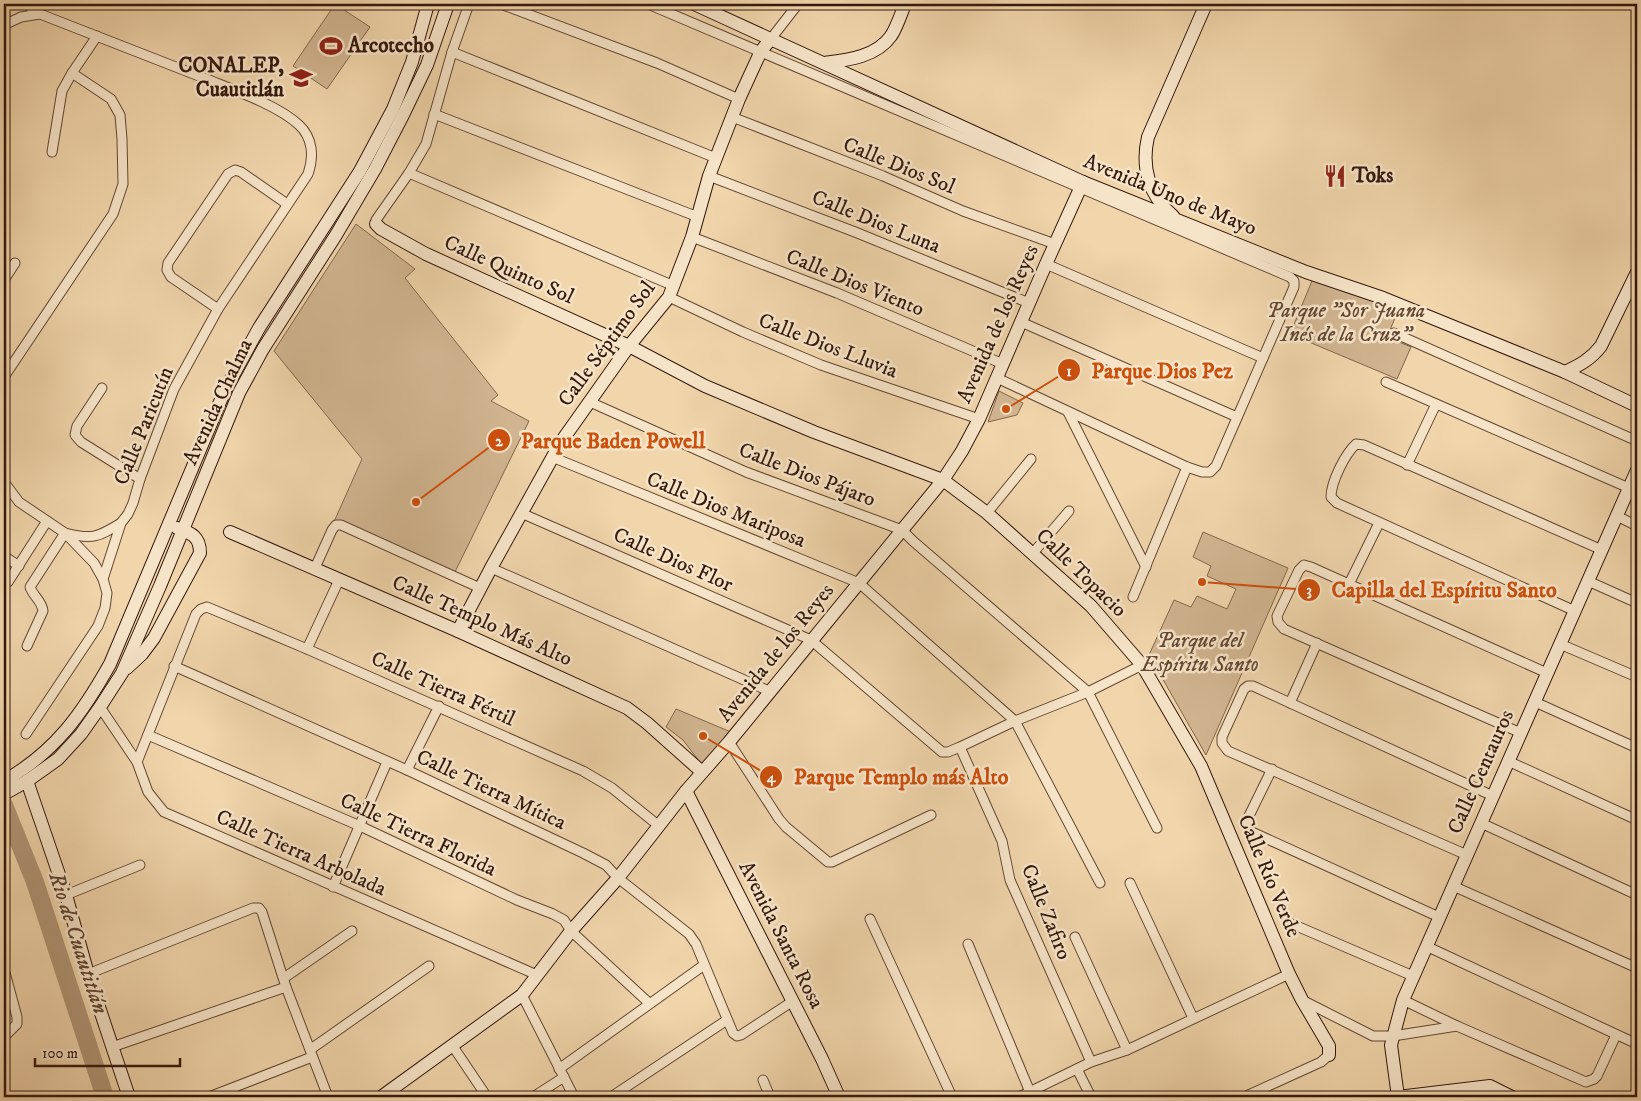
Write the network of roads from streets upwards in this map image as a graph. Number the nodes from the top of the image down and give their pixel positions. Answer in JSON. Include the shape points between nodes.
{"nodes":[{"id":1,"x":26,"y":4,"type":"edge"},
{"id":2,"x":428,"y":4,"type":"edge"},
{"id":3,"x":448,"y":4,"type":"edge"},
{"id":4,"x":469,"y":4,"type":"edge"},
{"id":5,"x":501,"y":4,"type":"edge"},
{"id":6,"x":648,"y":4,"type":"edge"},
{"id":7,"x":694,"y":4,"type":"edge"},
{"id":8,"x":798,"y":4,"type":"edge"},
{"id":9,"x":905,"y":4,"type":"edge"},
{"id":10,"x":1206,"y":4,"type":"edge"},
{"id":11,"x":40,"y":14,"type":"junction"},
{"id":12,"x":4,"y":26,"type":"edge"},
{"id":13,"x":97,"y":36,"type":"junction"},
{"id":14,"x":770,"y":40,"type":"junction"},
{"id":15,"x":761,"y":51,"type":"junction"},
{"id":16,"x":452,"y":52,"type":"junction"},
{"id":17,"x":412,"y":62,"type":"junction"},
{"id":18,"x":824,"y":63,"type":"junction"},
{"id":19,"x":426,"y":65,"type":"junction"},
{"id":20,"x":72,"y":72,"type":"junction"},
{"id":21,"x":739,"y":100,"type":"junction"},
{"id":22,"x":434,"y":114,"type":"junction"},
{"id":23,"x":732,"y":117,"type":"junction"},
{"id":24,"x":52,"y":152,"type":"dead end"},
{"id":25,"x":716,"y":158,"type":"junction"},
{"id":26,"x":409,"y":173,"type":"junction"},
{"id":27,"x":709,"y":176,"type":"junction"},
{"id":28,"x":1082,"y":185,"type":"junction"},
{"id":29,"x":287,"y":204,"type":"junction"},
{"id":30,"x":698,"y":218,"type":"junction"},
{"id":31,"x":1184,"y":222,"type":"junction"},
{"id":32,"x":376,"y":224,"type":"joint"},
{"id":33,"x":692,"y":238,"type":"junction"},
{"id":34,"x":1055,"y":244,"type":"junction"},
{"id":35,"x":15,"y":264,"type":"dead end"},
{"id":36,"x":1046,"y":264,"type":"junction"},
{"id":37,"x":1280,"y":267,"type":"junction"},
{"id":38,"x":1637,"y":272,"type":"edge"},
{"id":39,"x":4,"y":280,"type":"edge"},
{"id":40,"x":671,"y":291,"type":"junction"},
{"id":41,"x":1029,"y":303,"type":"junction"},
{"id":42,"x":218,"y":309,"type":"junction"},
{"id":43,"x":1021,"y":322,"type":"junction"},
{"id":44,"x":1394,"y":333,"type":"dead end"},
{"id":45,"x":629,"y":346,"type":"junction"},
{"id":46,"x":1263,"y":358,"type":"junction"},
{"id":47,"x":1003,"y":364,"type":"junction"},
{"id":48,"x":1565,"y":372,"type":"junction"},
{"id":49,"x":4,"y":377,"type":"edge"},
{"id":50,"x":997,"y":378,"type":"junction"},
{"id":51,"x":1386,"y":382,"type":"dead end"},
{"id":52,"x":102,"y":388,"type":"dead end"},
{"id":53,"x":590,"y":402,"type":"junction"},
{"id":54,"x":1436,"y":404,"type":"junction"},
{"id":55,"x":1637,"y":406,"type":"edge"},
{"id":56,"x":1068,"y":412,"type":"junction"},
{"id":57,"x":1237,"y":417,"type":"junction"},
{"id":58,"x":979,"y":418,"type":"junction"},
{"id":59,"x":1637,"y":441,"type":"edge"},
{"id":60,"x":552,"y":457,"type":"junction"},
{"id":61,"x":1032,"y":459,"type":"dead end"},
{"id":62,"x":1407,"y":465,"type":"junction"},
{"id":63,"x":1187,"y":467,"type":"junction"},
{"id":64,"x":1637,"y":470,"type":"edge"},
{"id":65,"x":140,"y":479,"type":"junction"},
{"id":66,"x":943,"y":480,"type":"junction"},
{"id":67,"x":4,"y":482,"type":"edge"},
{"id":68,"x":1629,"y":488,"type":"junction"},
{"id":69,"x":1068,"y":511,"type":"dead end"},
{"id":70,"x":521,"y":513,"type":"junction"},
{"id":71,"x":987,"y":513,"type":"junction"},
{"id":72,"x":1617,"y":516,"type":"junction"},
{"id":73,"x":47,"y":521,"type":"junction"},
{"id":74,"x":121,"y":522,"type":"junction"},
{"id":75,"x":1379,"y":523,"type":"junction"},
{"id":76,"x":168,"y":525,"type":"junction"},
{"id":77,"x":1637,"y":526,"type":"edge"},
{"id":78,"x":184,"y":530,"type":"junction"},
{"id":79,"x":902,"y":530,"type":"junction"},
{"id":80,"x":230,"y":532,"type":"dead end"},
{"id":81,"x":65,"y":533,"type":"junction"},
{"id":82,"x":1602,"y":550,"type":"junction"},
{"id":83,"x":1033,"y":553,"type":"junction"},
{"id":84,"x":4,"y":556,"type":"edge"},
{"id":85,"x":19,"y":566,"type":"junction"},
{"id":86,"x":1146,"y":567,"type":"junction"},
{"id":87,"x":315,"y":568,"type":"junction"},
{"id":88,"x":491,"y":568,"type":"junction"},
{"id":89,"x":103,"y":579,"type":"junction"},
{"id":90,"x":338,"y":580,"type":"junction"},
{"id":91,"x":1588,"y":581,"type":"junction"},
{"id":92,"x":8,"y":582,"type":"dead end"},
{"id":93,"x":859,"y":583,"type":"junction"},
{"id":94,"x":1349,"y":584,"type":"junction"},
{"id":95,"x":480,"y":588,"type":"junction"},
{"id":96,"x":1133,"y":597,"type":"dead end"},
{"id":97,"x":1637,"y":603,"type":"edge"},
{"id":98,"x":1575,"y":611,"type":"junction"},
{"id":99,"x":458,"y":631,"type":"junction"},
{"id":100,"x":811,"y":640,"type":"junction"},
{"id":101,"x":1317,"y":643,"type":"junction"},
{"id":102,"x":1560,"y":644,"type":"junction"},
{"id":103,"x":27,"y":646,"type":"dead end"},
{"id":104,"x":308,"y":649,"type":"junction"},
{"id":105,"x":174,"y":666,"type":"junction"},
{"id":106,"x":1142,"y":666,"type":"junction"},
{"id":107,"x":122,"y":673,"type":"junction"},
{"id":108,"x":1547,"y":673,"type":"junction"},
{"id":109,"x":1637,"y":677,"type":"edge"},
{"id":110,"x":769,"y":691,"type":"junction"},
{"id":111,"x":1088,"y":692,"type":"junction"},
{"id":112,"x":1535,"y":702,"type":"junction"},
{"id":113,"x":1290,"y":703,"type":"junction"},
{"id":114,"x":439,"y":706,"type":"junction"},
{"id":115,"x":100,"y":708,"type":"junction"},
{"id":116,"x":1015,"y":721,"type":"junction"},
{"id":117,"x":1520,"y":733,"type":"junction"},
{"id":118,"x":26,"y":734,"type":"dead end"},
{"id":119,"x":148,"y":735,"type":"junction"},
{"id":120,"x":729,"y":742,"type":"junction"},
{"id":121,"x":960,"y":747,"type":"junction"},
{"id":122,"x":1637,"y":748,"type":"edge"},
{"id":123,"x":1508,"y":761,"type":"junction"},
{"id":124,"x":137,"y":762,"type":"junction"},
{"id":125,"x":387,"y":762,"type":"junction"},
{"id":126,"x":1201,"y":766,"type":"joint"},
{"id":127,"x":1272,"y":769,"type":"junction"},
{"id":128,"x":407,"y":770,"type":"junction"},
{"id":129,"x":702,"y":772,"type":"junction"},
{"id":130,"x":27,"y":781,"type":"junction"},
{"id":131,"x":4,"y":789,"type":"edge"},
{"id":132,"x":686,"y":791,"type":"junction"},
{"id":133,"x":1493,"y":796,"type":"junction"},
{"id":134,"x":931,"y":815,"type":"dead end"},
{"id":135,"x":1637,"y":820,"type":"edge"},
{"id":136,"x":1481,"y":823,"type":"junction"},
{"id":137,"x":360,"y":826,"type":"junction"},
{"id":138,"x":659,"y":826,"type":"junction"},
{"id":139,"x":1157,"y":828,"type":"dead end"},
{"id":140,"x":1466,"y":855,"type":"junction"},
{"id":141,"x":140,"y":865,"type":"dead end"},
{"id":142,"x":618,"y":878,"type":"junction"},
{"id":143,"x":1100,"y":883,"type":"dead end"},
{"id":144,"x":1130,"y":883,"type":"dead end"},
{"id":145,"x":1453,"y":886,"type":"junction"},
{"id":146,"x":334,"y":887,"type":"junction"},
{"id":147,"x":66,"y":895,"type":"junction"},
{"id":148,"x":1637,"y":895,"type":"edge"},
{"id":149,"x":1439,"y":917,"type":"junction"},
{"id":150,"x":870,"y":919,"type":"dead end"},
{"id":151,"x":1292,"y":924,"type":"dead end"},
{"id":152,"x":352,"y":931,"type":"dead end"},
{"id":153,"x":571,"y":932,"type":"junction"},
{"id":154,"x":1075,"y":937,"type":"dead end"},
{"id":155,"x":968,"y":944,"type":"dead end"},
{"id":156,"x":1426,"y":946,"type":"junction"},
{"id":157,"x":704,"y":965,"type":"junction"},
{"id":158,"x":429,"y":966,"type":"dead end"},
{"id":159,"x":1637,"y":968,"type":"edge"},
{"id":160,"x":4,"y":969,"type":"edge"},
{"id":161,"x":88,"y":974,"type":"junction"},
{"id":162,"x":1289,"y":974,"type":"junction"},
{"id":163,"x":537,"y":975,"type":"junction"},
{"id":164,"x":1413,"y":976,"type":"junction"},
{"id":165,"x":285,"y":982,"type":"junction"},
{"id":166,"x":522,"y":995,"type":"junction"},
{"id":167,"x":1302,"y":1000,"type":"junction"},
{"id":168,"x":1403,"y":1000,"type":"junction"},
{"id":169,"x":793,"y":1001,"type":"junction"},
{"id":170,"x":649,"y":1004,"type":"junction"},
{"id":171,"x":1193,"y":1018,"type":"junction"},
{"id":172,"x":727,"y":1020,"type":"junction"},
{"id":173,"x":1457,"y":1026,"type":"junction"},
{"id":174,"x":1616,"y":1034,"type":"junction"},
{"id":175,"x":1393,"y":1036,"type":"junction"},
{"id":176,"x":4,"y":1037,"type":"edge"},
{"id":177,"x":1637,"y":1044,"type":"edge"},
{"id":178,"x":452,"y":1045,"type":"junction"},
{"id":179,"x":112,"y":1047,"type":"junction"},
{"id":180,"x":1127,"y":1050,"type":"junction"},
{"id":181,"x":312,"y":1053,"type":"junction"},
{"id":182,"x":1329,"y":1055,"type":"joint"},
{"id":183,"x":1092,"y":1062,"type":"junction"},
{"id":184,"x":1077,"y":1069,"type":"junction"},
{"id":185,"x":561,"y":1073,"type":"junction"},
{"id":186,"x":763,"y":1080,"type":"dead end"},
{"id":187,"x":1030,"y":1092,"type":"junction"},
{"id":188,"x":1452,"y":1094,"type":"edge"},
{"id":189,"x":129,"y":1097,"type":"edge"},
{"id":190,"x":209,"y":1097,"type":"edge"},
{"id":191,"x":328,"y":1097,"type":"edge"},
{"id":192,"x":381,"y":1097,"type":"edge"},
{"id":193,"x":487,"y":1097,"type":"edge"},
{"id":194,"x":533,"y":1097,"type":"edge"},
{"id":195,"x":574,"y":1097,"type":"edge"},
{"id":196,"x":611,"y":1097,"type":"edge"},
{"id":197,"x":770,"y":1097,"type":"edge"},
{"id":198,"x":839,"y":1097,"type":"edge"},
{"id":199,"x":952,"y":1097,"type":"edge"},
{"id":200,"x":1019,"y":1097,"type":"edge"},
{"id":201,"x":1091,"y":1097,"type":"edge"},
{"id":202,"x":1244,"y":1097,"type":"edge"},
{"id":203,"x":1394,"y":1097,"type":"edge"},
{"id":204,"x":1398,"y":1097,"type":"edge"},
{"id":205,"x":1512,"y":1097,"type":"edge"}],
"edges":[{"from":1,"to":11,"type":"street"},
{"from":2,"to":17,"type":"street","name":"Avenida Chalma"},
{"from":3,"to":19,"type":"street","name":"Avenida Chalma"},
{"from":4,"to":16,"type":"street"},
{"from":5,"to":21,"type":"street","via":[[657,63]]},
{"from":6,"to":15,"type":"street"},
{"from":7,"to":14,"type":"street","name":"Avenida Uno de Mayo"},
{"from":8,"to":14,"type":"street"},
{"from":9,"to":18,"type":"street","via":[[891,36],[879,47],[855,58]]},
{"from":10,"to":31,"type":"street","via":[[1148,137],[1145,154],[1148,179],[1156,196],[1168,211]]},
{"from":11,"to":12,"type":"street","via":[[21,17]]},
{"from":11,"to":13,"type":"street"},
{"from":13,"to":20,"type":"street"},
{"from":13,"to":29,"type":"street","name":"Calle Paricutín","via":[[234,90],[280,111],[300,125],[308,138],[313,161]]},
{"from":14,"to":15,"type":"street","name":"Calle Séptimo Sol"},
{"from":14,"to":18,"type":"street","name":"Avenida Uno de Mayo"},
{"from":15,"to":21,"type":"street","name":"Calle Séptimo Sol"},
{"from":15,"to":28,"type":"street"},
{"from":16,"to":22,"type":"street"},
{"from":16,"to":25,"type":"street"},
{"from":17,"to":19,"type":"street"},
{"from":17,"to":76,"type":"street","name":"Avenida Chalma","via":[[394,109],[360,171],[259,328],[225,390]]},
{"from":18,"to":28,"type":"street","name":"Avenida Uno de Mayo"},
{"from":19,"to":78,"type":"street","name":"Avenida Chalma","via":[[375,169],[263,348],[239,393]]},
{"from":20,"to":24,"type":"street","via":[[62,91]]},
{"from":20,"to":49,"type":"street","via":[[111,99],[120,115],[123,184],[113,214]]},
{"from":21,"to":23,"type":"street","name":"Calle Séptimo Sol"},
{"from":22,"to":26,"type":"street","via":[[426,144]]},
{"from":22,"to":30,"type":"street"},
{"from":23,"to":25,"type":"street","name":"Calle Séptimo Sol"},
{"from":23,"to":34,"type":"street","name":"Calle Dios Sol","via":[[963,211]]},
{"from":25,"to":27,"type":"street","name":"Calle Séptimo Sol"},
{"from":26,"to":32,"type":"street"},
{"from":26,"to":40,"type":"street","name":"Calle Dios Lluvia"},
{"from":27,"to":30,"type":"street","name":"Calle Séptimo Sol"},
{"from":27,"to":41,"type":"street","name":"Calle Dios Luna"},
{"from":28,"to":31,"type":"street","name":"Avenida Uno de Mayo"},
{"from":28,"to":34,"type":"street","name":"Avenida de los Reyes"},
{"from":28,"to":37,"type":"street"},
{"from":29,"to":42,"type":"street","name":"Calle Paricutín"},
{"from":29,"to":42,"type":"street","via":[[235,170],[228,174],[168,263],[171,277]]},
{"from":30,"to":33,"type":"street","name":"Calle Séptimo Sol"},
{"from":31,"to":37,"type":"street","name":"Avenida Uno de Mayo"},
{"from":32,"to":45,"type":"street","name":"Calle Quinto Sol","via":[[426,254]]},
{"from":33,"to":40,"type":"street","name":"Calle Séptimo Sol"},
{"from":33,"to":47,"type":"street","name":"Calle Dios Viento","via":[[837,293]]},
{"from":34,"to":36,"type":"street","name":"Avenida de los Reyes"},
{"from":35,"to":39,"type":"street"},
{"from":36,"to":41,"type":"street","name":"Avenida de los Reyes"},
{"from":36,"to":46,"type":"street"},
{"from":37,"to":46,"type":"street","via":[[1294,281],[1294,287]]},
{"from":37,"to":48,"type":"street","name":"Avenida Uno de Mayo","via":[[1306,272],[1383,298]]},
{"from":38,"to":48,"type":"street","via":[[1601,346],[1584,363]]},
{"from":40,"to":45,"type":"street","name":"Calle Séptimo Sol"},
{"from":40,"to":58,"type":"street","name":"Calle Dios Lluvia","via":[[743,332],[821,365]]},
{"from":41,"to":43,"type":"street","name":"Avenida de los Reyes"},
{"from":42,"to":65,"type":"street","name":"Calle Paricutín","via":[[174,389]]},
{"from":43,"to":47,"type":"street","name":"Avenida de los Reyes"},
{"from":43,"to":57,"type":"street"},
{"from":44,"to":59,"type":"street"},
{"from":45,"to":53,"type":"street","name":"Calle Séptimo Sol"},
{"from":45,"to":66,"type":"street","name":"Calle Quinto Sol","via":[[705,386],[814,432]]},
{"from":46,"to":57,"type":"street"},
{"from":47,"to":50,"type":"street","name":"Avenida de los Reyes"},
{"from":48,"to":55,"type":"street","name":"Avenida Uno de Mayo"},
{"from":50,"to":56,"type":"street"},
{"from":50,"to":58,"type":"street","name":"Avenida de los Reyes"},
{"from":51,"to":54,"type":"street"},
{"from":52,"to":65,"type":"street","via":[[77,426],[75,435]]},
{"from":53,"to":60,"type":"street","name":"Calle Séptimo Sol"},
{"from":53,"to":79,"type":"street","name":"Calle Dios Pájaro","via":[[746,472]]},
{"from":54,"to":62,"type":"street"},
{"from":54,"to":68,"type":"street"},
{"from":56,"to":63,"type":"street"},
{"from":56,"to":86,"type":"street"},
{"from":57,"to":63,"type":"street","via":[[1216,466],[1210,472]]},
{"from":58,"to":66,"type":"street","name":"Avenida de los Reyes"},
{"from":60,"to":70,"type":"street","name":"Calle Séptimo Sol"},
{"from":60,"to":93,"type":"street","name":"Calle Dios Mariposa"},
{"from":61,"to":71,"type":"street"},
{"from":62,"to":75,"type":"street","via":[[1364,445],[1356,444],[1349,450],[1331,488],[1331,498]]},
{"from":62,"to":82,"type":"street"},
{"from":63,"to":86,"type":"street"},
{"from":64,"to":68,"type":"street","name":"Calle Centauros"},
{"from":65,"to":74,"type":"street","name":"Calle Paricutín","via":[[133,504]]},
{"from":66,"to":71,"type":"street","name":"Calle Topacio"},
{"from":66,"to":79,"type":"street","name":"Avenida de los Reyes"},
{"from":67,"to":73,"type":"street","via":[[19,502]]},
{"from":68,"to":72,"type":"street","name":"Calle Centauros"},
{"from":69,"to":83,"type":"street"},
{"from":70,"to":88,"type":"street","name":"Calle Séptimo Sol"},
{"from":70,"to":100,"type":"street","name":"Calle Dios Flor"},
{"from":71,"to":83,"type":"street","name":"Calle Topacio"},
{"from":72,"to":77,"type":"street"},
{"from":72,"to":82,"type":"street","name":"Calle Centauros"},
{"from":73,"to":81,"type":"street"},
{"from":73,"to":85,"type":"street"},
{"from":74,"to":81,"type":"street","via":[[91,538]]},
{"from":74,"to":89,"type":"street","name":"Calle Paricutín"},
{"from":75,"to":94,"type":"street"},
{"from":75,"to":98,"type":"street"},
{"from":76,"to":78,"type":"street"},
{"from":76,"to":131,"type":"street","name":"Avenida Chalma","via":[[110,664],[90,699],[60,738]]},
{"from":78,"to":107,"type":"street","name":"Avenida Chalma"},
{"from":78,"to":107,"type":"street","via":[[195,536],[200,554],[154,638]]},
{"from":79,"to":93,"type":"street","name":"Avenida de los Reyes"},
{"from":79,"to":111,"type":"street"},
{"from":80,"to":87,"type":"street","name":"Calle Templo Más Alto"},
{"from":81,"to":89,"type":"street","via":[[94,563]]},
{"from":81,"to":103,"type":"street","via":[[30,587],[43,611]]},
{"from":82,"to":91,"type":"street","name":"Calle Centauros"},
{"from":83,"to":106,"type":"street","name":"Calle Topacio","via":[[1091,606]]},
{"from":84,"to":85,"type":"street"},
{"from":85,"to":92,"type":"street"},
{"from":86,"to":96,"type":"street"},
{"from":87,"to":90,"type":"street","name":"Calle Templo Más Alto"},
{"from":87,"to":95,"type":"street","via":[[332,530],[341,525]]},
{"from":88,"to":95,"type":"street","name":"Calle Séptimo Sol"},
{"from":88,"to":110,"type":"street"},
{"from":89,"to":118,"type":"street","name":"Calle Paricutín","via":[[107,593],[98,626]]},
{"from":90,"to":99,"type":"street","name":"Calle Templo Más Alto"},
{"from":90,"to":104,"type":"street"},
{"from":91,"to":97,"type":"street"},
{"from":91,"to":98,"type":"street","name":"Calle Centauros"},
{"from":93,"to":100,"type":"street","name":"Avenida de los Reyes"},
{"from":93,"to":116,"type":"street","name":"Calle Dios Mariposa"},
{"from":94,"to":101,"type":"street","via":[[1304,565],[1298,570],[1277,616],[1278,622],[1284,629]]},
{"from":94,"to":108,"type":"street"},
{"from":95,"to":99,"type":"street","name":"Calle Séptimo Sol"},
{"from":98,"to":102,"type":"street","name":"Calle Centauros"},
{"from":99,"to":129,"type":"street","name":"Calle Templo Más Alto","via":[[626,708]]},
{"from":100,"to":110,"type":"street","name":"Avenida de los Reyes"},
{"from":100,"to":121,"type":"street","via":[[942,752]]},
{"from":101,"to":113,"type":"street"},
{"from":101,"to":117,"type":"street"},
{"from":102,"to":108,"type":"street","name":"Calle Centauros"},
{"from":102,"to":109,"type":"street"},
{"from":104,"to":105,"type":"street","name":"Calle Tierra Fértil","via":[[201,608]]},
{"from":104,"to":114,"type":"street","name":"Calle Tierra Fértil"},
{"from":105,"to":119,"type":"street"},
{"from":105,"to":125,"type":"street","name":"Calle Tierra Mítica"},
{"from":106,"to":111,"type":"street"},
{"from":106,"to":126,"type":"street","name":"Calle Topacio"},
{"from":107,"to":115,"type":"street","name":"Avenida Chalma"},
{"from":108,"to":112,"type":"street","name":"Calle Centauros"},
{"from":110,"to":120,"type":"street","name":"Avenida de los Reyes"},
{"from":111,"to":116,"type":"street"},
{"from":111,"to":139,"type":"street"},
{"from":112,"to":117,"type":"street","name":"Calle Centauros"},
{"from":112,"to":122,"type":"street"},
{"from":113,"to":127,"type":"street","via":[[1248,686],[1222,737],[1228,751]]},
{"from":113,"to":133,"type":"street"},
{"from":114,"to":128,"type":"street"},
{"from":114,"to":138,"type":"street","name":"Calle Tierra Fértil","via":[[583,771],[612,788]]},
{"from":115,"to":124,"type":"street","name":"Calle Tierra Arbolada"},
{"from":115,"to":130,"type":"street","name":"Avenida Chalma","via":[[82,734],[58,759]]},
{"from":116,"to":121,"type":"street"},
{"from":116,"to":143,"type":"street"},
{"from":117,"to":123,"type":"street","name":"Calle Centauros"},
{"from":119,"to":124,"type":"street"},
{"from":119,"to":137,"type":"street","name":"Calle Tierra Florida"},
{"from":120,"to":129,"type":"street","name":"Avenida de los Reyes"},
{"from":120,"to":134,"type":"street","via":[[779,819],[828,862]]},
{"from":121,"to":183,"type":"street","name":"Calle Zafiro","via":[[1002,841],[1010,880]]},
{"from":123,"to":133,"type":"street","name":"Calle Centauros"},
{"from":123,"to":135,"type":"street"},
{"from":124,"to":146,"type":"street","name":"Calle Tierra Arbolada","via":[[148,792],[164,812]]},
{"from":125,"to":128,"type":"street","name":"Calle Tierra Mítica"},
{"from":125,"to":137,"type":"street"},
{"from":126,"to":162,"type":"street","name":"Calle Río Verde"},
{"from":127,"to":140,"type":"street"},
{"from":127,"to":149,"type":"street","via":[[1247,820],[1247,827],[1252,832]]},
{"from":128,"to":142,"type":"street","name":"Calle Tierra Mítica","via":[[583,853],[606,865]]},
{"from":129,"to":132,"type":"street","name":"Avenida de los Reyes"},
{"from":130,"to":131,"type":"street","name":"Avenida Chalma"},
{"from":130,"to":147,"type":"street"},
{"from":132,"to":138,"type":"street","name":"Avenida de los Reyes"},
{"from":132,"to":169,"type":"street","name":"Avenida Santa Rosa"},
{"from":133,"to":136,"type":"street","name":"Calle Centauros"},
{"from":136,"to":140,"type":"street","name":"Calle Centauros"},
{"from":136,"to":148,"type":"street"},
{"from":137,"to":146,"type":"street"},
{"from":137,"to":153,"type":"street","name":"Calle Tierra Florida","via":[[564,920]]},
{"from":138,"to":142,"type":"street","name":"Avenida de los Reyes"},
{"from":140,"to":145,"type":"street","name":"Calle Centauros"},
{"from":141,"to":147,"type":"street"},
{"from":142,"to":153,"type":"street","name":"Avenida de los Reyes"},
{"from":142,"to":157,"type":"street","name":"Calle Tierra Mítica","via":[[689,934]]},
{"from":144,"to":171,"type":"street"},
{"from":145,"to":149,"type":"street","name":"Calle Centauros"},
{"from":145,"to":159,"type":"street"},
{"from":146,"to":163,"type":"street","name":"Calle Tierra Arbolada"},
{"from":147,"to":161,"type":"street"},
{"from":149,"to":156,"type":"street","name":"Calle Centauros"},
{"from":150,"to":199,"type":"street"},
{"from":151,"to":164,"type":"street"},
{"from":152,"to":165,"type":"street"},
{"from":153,"to":163,"type":"street","name":"Avenida de los Reyes"},
{"from":153,"to":170,"type":"street","name":"Calle Tierra Florida"},
{"from":154,"to":180,"type":"street"},
{"from":155,"to":187,"type":"street"},
{"from":156,"to":164,"type":"street","name":"Calle Centauros"},
{"from":156,"to":174,"type":"street"},
{"from":157,"to":170,"type":"street"},
{"from":157,"to":172,"type":"street","name":"Calle Tierra Mítica"},
{"from":158,"to":181,"type":"street"},
{"from":160,"to":176,"type":"street","via":[[17,1016],[17,1024]]},
{"from":161,"to":165,"type":"street","via":[[259,908]]},
{"from":161,"to":179,"type":"street"},
{"from":162,"to":167,"type":"street","name":"Calle Río Verde"},
{"from":162,"to":171,"type":"street"},
{"from":163,"to":166,"type":"street","name":"Avenida de los Reyes"},
{"from":164,"to":168,"type":"street","name":"Calle Centauros"},
{"from":165,"to":179,"type":"street"},
{"from":165,"to":181,"type":"street"},
{"from":166,"to":178,"type":"street","name":"Avenida de los Reyes"},
{"from":166,"to":185,"type":"street"},
{"from":167,"to":175,"type":"street","via":[[1373,1036]]},
{"from":167,"to":182,"type":"street","name":"Calle Río Verde","via":[[1329,1046]]},
{"from":168,"to":173,"type":"street"},
{"from":168,"to":175,"type":"street","name":"Calle Centauros"},
{"from":169,"to":172,"type":"street","via":[[741,1035],[733,1033]]},
{"from":169,"to":198,"type":"street","name":"Avenida Santa Rosa"},
{"from":170,"to":185,"type":"street"},
{"from":171,"to":180,"type":"street"},
{"from":172,"to":196,"type":"street"},
{"from":173,"to":174,"type":"street","via":[[1586,1082],[1597,1076]]},
{"from":173,"to":175,"type":"street"},
{"from":174,"to":177,"type":"street"},
{"from":175,"to":204,"type":"street","name":"Calle Centauros","via":[[1391,1045]]},
{"from":178,"to":192,"type":"street","name":"Avenida de los Reyes"},
{"from":178,"to":193,"type":"street"},
{"from":179,"to":189,"type":"street"},
{"from":180,"to":183,"type":"street"},
{"from":181,"to":190,"type":"street"},
{"from":181,"to":191,"type":"street"},
{"from":182,"to":202,"type":"street","via":[[1321,1062]]},
{"from":183,"to":184,"type":"street"},
{"from":184,"to":187,"type":"street"},
{"from":184,"to":201,"type":"street"},
{"from":185,"to":194,"type":"street"},
{"from":185,"to":195,"type":"street"},
{"from":186,"to":197,"type":"street"},
{"from":187,"to":200,"type":"street"},
{"from":188,"to":204,"type":"street"},
{"from":188,"to":205,"type":"street","via":[[1490,1086]]},
{"from":203,"to":204,"type":"street"}]}
